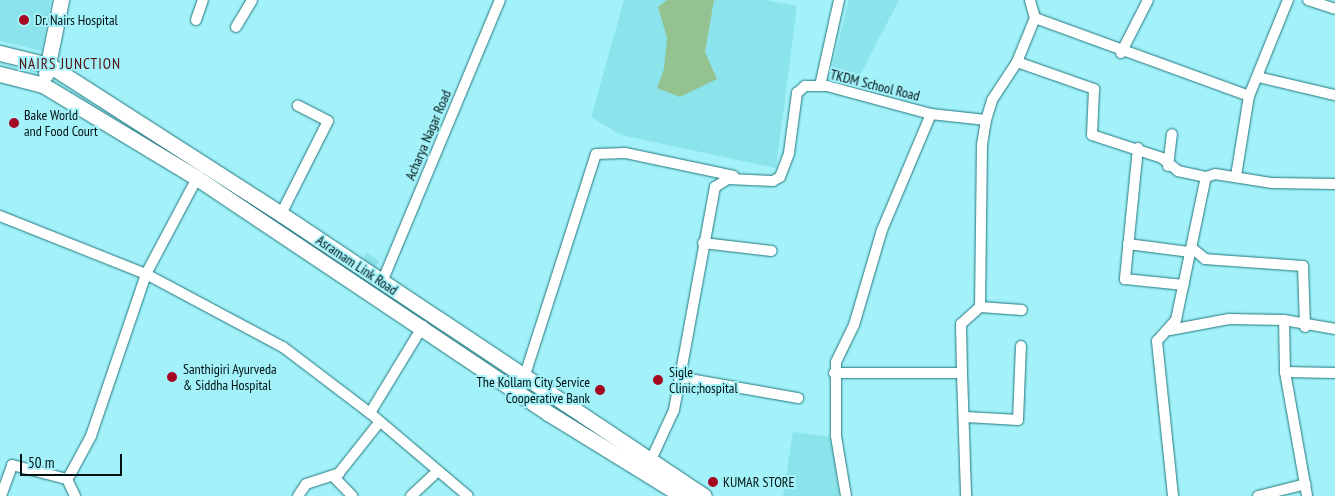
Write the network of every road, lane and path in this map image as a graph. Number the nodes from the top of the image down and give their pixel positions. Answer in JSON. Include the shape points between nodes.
{"nodes":[{"id":1,"x":60,"y":0,"type":"edge"},
{"id":2,"x":204,"y":0,"type":"edge"},
{"id":3,"x":252,"y":0,"type":"edge"},
{"id":4,"x":500,"y":0,"type":"edge"},
{"id":5,"x":839,"y":0,"type":"edge"},
{"id":6,"x":1030,"y":0,"type":"edge"},
{"id":7,"x":1148,"y":0,"type":"edge"},
{"id":8,"x":1286,"y":0,"type":"edge"},
{"id":9,"x":1308,"y":0,"type":"edge"},
{"id":10,"x":1335,"y":9,"type":"edge"},
{"id":11,"x":1035,"y":18,"type":"junction"},
{"id":12,"x":196,"y":20,"type":"dead end"},
{"id":13,"x":236,"y":28,"type":"dead end"},
{"id":14,"x":1121,"y":53,"type":"junction"},
{"id":15,"x":0,"y":54,"type":"edge"},
{"id":16,"x":1017,"y":62,"type":"junction"},
{"id":17,"x":49,"y":65,"type":"junction"},
{"id":18,"x":0,"y":74,"type":"edge"},
{"id":19,"x":1258,"y":77,"type":"junction"},
{"id":20,"x":43,"y":85,"type":"junction"},
{"id":21,"x":820,"y":86,"type":"junction"},
{"id":22,"x":1335,"y":95,"type":"edge"},
{"id":23,"x":1249,"y":96,"type":"junction"},
{"id":24,"x":298,"y":106,"type":"dead end"},
{"id":25,"x":930,"y":114,"type":"junction"},
{"id":26,"x":986,"y":120,"type":"junction"},
{"id":27,"x":1172,"y":134,"type":"dead end"},
{"id":28,"x":1138,"y":148,"type":"junction"},
{"id":29,"x":1168,"y":166,"type":"junction"},
{"id":30,"x":1236,"y":176,"type":"junction"},
{"id":31,"x":1206,"y":177,"type":"junction"},
{"id":32,"x":197,"y":178,"type":"junction"},
{"id":33,"x":739,"y":178,"type":"junction"},
{"id":34,"x":1335,"y":184,"type":"edge"},
{"id":35,"x":281,"y":214,"type":"junction"},
{"id":36,"x":0,"y":216,"type":"edge"},
{"id":37,"x":703,"y":243,"type":"junction"},
{"id":38,"x":1128,"y":244,"type":"junction"},
{"id":39,"x":1191,"y":250,"type":"junction"},
{"id":40,"x":772,"y":252,"type":"dead end"},
{"id":41,"x":146,"y":274,"type":"junction"},
{"id":42,"x":382,"y":282,"type":"junction"},
{"id":43,"x":1184,"y":286,"type":"junction"},
{"id":44,"x":980,"y":307,"type":"junction"},
{"id":45,"x":1022,"y":310,"type":"dead end"},
{"id":46,"x":1284,"y":320,"type":"junction"},
{"id":47,"x":423,"y":326,"type":"junction"},
{"id":48,"x":1305,"y":327,"type":"junction"},
{"id":49,"x":1335,"y":329,"type":"edge"},
{"id":50,"x":1170,"y":330,"type":"junction"},
{"id":51,"x":1021,"y":346,"type":"dead end"},
{"id":52,"x":1285,"y":372,"type":"junction"},
{"id":53,"x":1335,"y":372,"type":"edge"},
{"id":54,"x":834,"y":373,"type":"junction"},
{"id":55,"x":962,"y":373,"type":"junction"},
{"id":56,"x":524,"y":378,"type":"junction"},
{"id":57,"x":684,"y":378,"type":"dead end"},
{"id":58,"x":798,"y":398,"type":"dead end"},
{"id":59,"x":370,"y":413,"type":"junction"},
{"id":60,"x":966,"y":417,"type":"junction"},
{"id":61,"x":378,"y":424,"type":"junction"},
{"id":62,"x":650,"y":462,"type":"junction"},
{"id":63,"x":438,"y":471,"type":"junction"},
{"id":64,"x":333,"y":476,"type":"junction"},
{"id":65,"x":67,"y":479,"type":"junction"},
{"id":66,"x":664,"y":483,"type":"edge"},
{"id":67,"x":1306,"y":484,"type":"junction"},
{"id":68,"x":1,"y":496,"type":"edge"},
{"id":69,"x":75,"y":496,"type":"edge"},
{"id":70,"x":298,"y":496,"type":"edge"},
{"id":71,"x":352,"y":496,"type":"edge"},
{"id":72,"x":411,"y":496,"type":"edge"},
{"id":73,"x":468,"y":496,"type":"edge"},
{"id":74,"x":682,"y":496,"type":"edge"},
{"id":75,"x":704,"y":496,"type":"edge"},
{"id":76,"x":846,"y":496,"type":"edge"},
{"id":77,"x":966,"y":496,"type":"edge"},
{"id":78,"x":1173,"y":496,"type":"edge"},
{"id":79,"x":1258,"y":496,"type":"edge"},
{"id":80,"x":1307,"y":496,"type":"edge"}],
"edges":[{"from":1,"to":17,"type":"main road"},
{"from":2,"to":12,"type":"street"},
{"from":3,"to":13,"type":"street"},
{"from":4,"to":42,"type":"street","name":"Acharya Nagar Road"},
{"from":5,"to":21,"type":"street"},
{"from":6,"to":11,"type":"street"},
{"from":7,"to":14,"type":"street"},
{"from":8,"to":19,"type":"street"},
{"from":9,"to":10,"type":"street"},
{"from":11,"to":14,"type":"street"},
{"from":11,"to":16,"type":"street"},
{"from":14,"to":23,"type":"street"},
{"from":15,"to":17,"type":"main road","name":"Asramam Link Road"},
{"from":16,"to":26,"type":"street","via":[[992,100]]},
{"from":16,"to":28,"type":"street","via":[[1094,89],[1092,135]]},
{"from":17,"to":20,"type":"main road"},
{"from":17,"to":35,"type":"main road","name":"Asramam Link Road"},
{"from":18,"to":20,"type":"main road","name":"Asramam Link Road"},
{"from":19,"to":22,"type":"street"},
{"from":19,"to":23,"type":"street"},
{"from":20,"to":32,"type":"main road","name":"Asramam Link Road"},
{"from":21,"to":25,"type":"street","name":"TKDM School Road"},
{"from":21,"to":33,"type":"street","name":"TKDM School Road","via":[[805,86],[797,93],[789,153],[780,177],[773,181]]},
{"from":23,"to":30,"type":"street"},
{"from":24,"to":35,"type":"street","via":[[328,121]]},
{"from":25,"to":26,"type":"street","name":"TKDM School Road"},
{"from":25,"to":54,"type":"street","via":[[882,230]]},
{"from":26,"to":44,"type":"street","via":[[982,145]]},
{"from":27,"to":29,"type":"street"},
{"from":28,"to":29,"type":"street","via":[[1162,158]]},
{"from":28,"to":38,"type":"street"},
{"from":29,"to":31,"type":"street"},
{"from":30,"to":31,"type":"street"},
{"from":30,"to":34,"type":"street","via":[[1272,183]]},
{"from":31,"to":39,"type":"street"},
{"from":32,"to":41,"type":"street"},
{"from":32,"to":47,"type":"main road","name":"Asramam Link Road"},
{"from":33,"to":37,"type":"street","name":"TKDM School Road","via":[[714,187]]},
{"from":33,"to":56,"type":"street","via":[[625,153],[596,154]]},
{"from":35,"to":42,"type":"main road","name":"Asramam Link Road"},
{"from":36,"to":41,"type":"street"},
{"from":37,"to":40,"type":"street"},
{"from":37,"to":62,"type":"street","name":"TKDM School Road","via":[[674,410]]},
{"from":38,"to":39,"type":"street"},
{"from":38,"to":43,"type":"street","via":[[1125,279]]},
{"from":39,"to":43,"type":"street"},
{"from":39,"to":48,"type":"street","via":[[1205,259],[1303,266]]},
{"from":41,"to":59,"type":"street","via":[[282,347]]},
{"from":41,"to":65,"type":"street","via":[[91,436]]},
{"from":42,"to":56,"type":"main road","name":"Asramam Link Road"},
{"from":43,"to":50,"type":"street"},
{"from":44,"to":45,"type":"street"},
{"from":44,"to":55,"type":"street","via":[[960,324]]},
{"from":46,"to":48,"type":"street"},
{"from":46,"to":50,"type":"street","via":[[1230,319]]},
{"from":46,"to":52,"type":"street"},
{"from":47,"to":59,"type":"street"},
{"from":47,"to":66,"type":"main road","name":"Asramam Link Road","via":[[548,413]]},
{"from":48,"to":49,"type":"street"},
{"from":50,"to":78,"type":"street","via":[[1157,341]]},
{"from":51,"to":60,"type":"street","via":[[1018,420]]},
{"from":52,"to":53,"type":"street"},
{"from":52,"to":67,"type":"street"},
{"from":54,"to":55,"type":"street"},
{"from":54,"to":76,"type":"street","via":[[836,436]]},
{"from":55,"to":60,"type":"street"},
{"from":56,"to":62,"type":"main road","name":"Asramam Link Road"},
{"from":57,"to":58,"type":"street"},
{"from":59,"to":61,"type":"street"},
{"from":60,"to":77,"type":"street"},
{"from":61,"to":63,"type":"street"},
{"from":61,"to":64,"type":"street","via":[[351,461]]},
{"from":62,"to":66,"type":"main road","name":"Asramam Link Road"},
{"from":63,"to":72,"type":"street"},
{"from":63,"to":73,"type":"street"},
{"from":64,"to":70,"type":"street","via":[[311,481]]},
{"from":64,"to":71,"type":"street"},
{"from":65,"to":68,"type":"street","via":[[12,465]]},
{"from":65,"to":69,"type":"street"},
{"from":66,"to":74,"type":"main road","name":"Asramam Link Road"},
{"from":66,"to":75,"type":"main road","name":"Asramam Link Road"},
{"from":67,"to":79,"type":"street"},
{"from":67,"to":80,"type":"street"}]}
